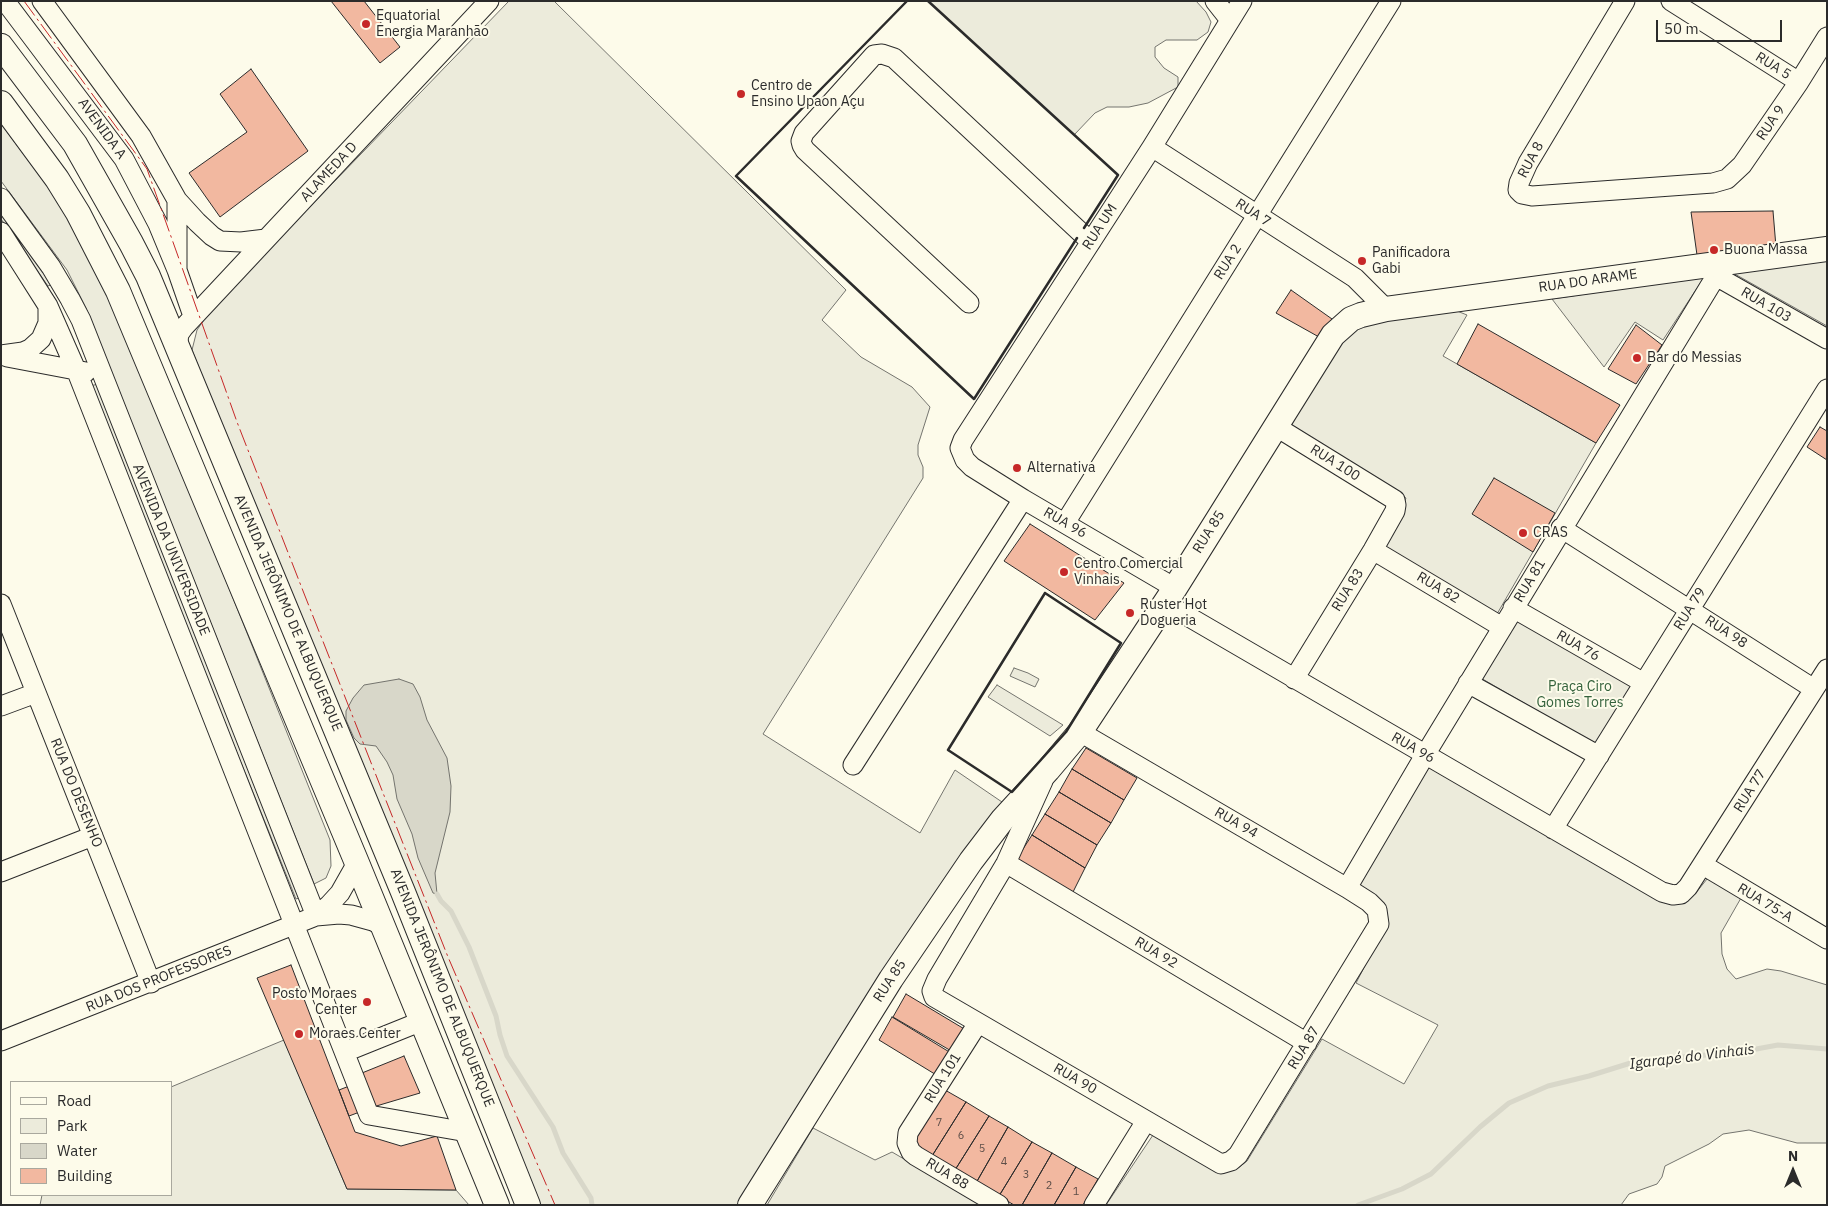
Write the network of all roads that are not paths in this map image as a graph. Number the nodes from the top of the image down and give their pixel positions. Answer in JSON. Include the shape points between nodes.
{"nodes":[{"id":1,"x":5,"y":1,"type":"edge"},
{"id":2,"x":42,"y":1,"type":"edge"},
{"id":3,"x":489,"y":1,"type":"edge"},
{"id":4,"x":1215,"y":1,"type":"edge"},
{"id":5,"x":1242,"y":1,"type":"edge"},
{"id":6,"x":1391,"y":1,"type":"edge"},
{"id":7,"x":1625,"y":1,"type":"edge"},
{"id":8,"x":1672,"y":1,"type":"edge"},
{"id":9,"x":1230,"y":20,"type":"junction"},
{"id":10,"x":1827,"y":37,"type":"edge"},
{"id":11,"x":1,"y":46,"type":"edge"},
{"id":12,"x":1799,"y":82,"type":"junction"},
{"id":13,"x":1,"y":103,"type":"edge"},
{"id":14,"x":1152,"y":147,"type":"junction"},
{"id":15,"x":1727,"y":179,"type":"joint"},
{"id":16,"x":1,"y":198,"type":"edge"},
{"id":17,"x":177,"y":200,"type":"junction"},
{"id":18,"x":1258,"y":216,"type":"junction"},
{"id":19,"x":1,"y":232,"type":"edge"},
{"id":20,"x":266,"y":239,"type":"junction"},
{"id":21,"x":1091,"y":242,"type":"junction"},
{"id":22,"x":1827,"y":249,"type":"edge"},
{"id":23,"x":177,"y":270,"type":"junction"},
{"id":24,"x":1716,"y":270,"type":"junction"},
{"id":25,"x":1354,"y":278,"type":"junction"},
{"id":26,"x":70,"y":299,"type":"junction"},
{"id":27,"x":969,"y":304,"type":"dead end"},
{"id":28,"x":48,"y":306,"type":"junction"},
{"id":29,"x":1386,"y":309,"type":"junction"},
{"id":30,"x":193,"y":316,"type":"junction"},
{"id":31,"x":1351,"y":319,"type":"junction"},
{"id":32,"x":1827,"y":339,"type":"edge"},
{"id":33,"x":177,"y":347,"type":"junction"},
{"id":34,"x":1,"y":356,"type":"edge"},
{"id":35,"x":100,"y":369,"type":"junction"},
{"id":36,"x":77,"y":372,"type":"junction"},
{"id":37,"x":1827,"y":389,"type":"edge"},
{"id":38,"x":1275,"y":426,"type":"junction"},
{"id":39,"x":961,"y":454,"type":"joint"},
{"id":40,"x":1023,"y":498,"type":"junction"},
{"id":41,"x":1395,"y":500,"type":"joint"},
{"id":42,"x":1064,"y":523,"type":"junction"},
{"id":43,"x":1561,"y":528,"type":"junction"},
{"id":44,"x":1373,"y":550,"type":"junction"},
{"id":45,"x":1170,"y":596,"type":"junction"},
{"id":46,"x":1,"y":604,"type":"edge"},
{"id":47,"x":1513,"y":608,"type":"junction"},
{"id":48,"x":1690,"y":609,"type":"junction"},
{"id":49,"x":1502,"y":627,"type":"junction"},
{"id":50,"x":1827,"y":669,"type":"edge"},
{"id":51,"x":1294,"y":679,"type":"junction"},
{"id":52,"x":1468,"y":683,"type":"junction"},
{"id":53,"x":1644,"y":683,"type":"junction"},
{"id":54,"x":1814,"y":689,"type":"junction"},
{"id":55,"x":36,"y":692,"type":"junction"},
{"id":56,"x":1,"y":706,"type":"edge"},
{"id":57,"x":1080,"y":732,"type":"junction"},
{"id":58,"x":1425,"y":755,"type":"junction"},
{"id":59,"x":1599,"y":756,"type":"junction"},
{"id":60,"x":853,"y":765,"type":"dead end"},
{"id":61,"x":1048,"y":770,"type":"junction"},
{"id":62,"x":1553,"y":829,"type":"junction"},
{"id":63,"x":93,"y":836,"type":"junction"},
{"id":64,"x":357,"y":863,"type":"junction"},
{"id":65,"x":1006,"y":863,"type":"junction"},
{"id":66,"x":1703,"y":865,"type":"junction"},
{"id":67,"x":1,"y":872,"type":"edge"},
{"id":68,"x":1347,"y":888,"type":"junction"},
{"id":69,"x":1662,"y":892,"type":"joint"},
{"id":70,"x":316,"y":916,"type":"junction"},
{"id":71,"x":1379,"y":924,"type":"joint"},
{"id":72,"x":296,"y":925,"type":"junction"},
{"id":73,"x":383,"y":926,"type":"junction"},
{"id":74,"x":1827,"y":939,"type":"edge"},
{"id":75,"x":151,"y":983,"type":"junction"},
{"id":76,"x":932,"y":991,"type":"joint"},
{"id":77,"x":422,"y":1021,"type":"junction"},
{"id":78,"x":978,"y":1024,"type":"junction"},
{"id":79,"x":1,"y":1041,"type":"edge"},
{"id":80,"x":1307,"y":1043,"type":"junction"},
{"id":81,"x":344,"y":1052,"type":"junction"},
{"id":82,"x":1146,"y":1121,"type":"junction"},
{"id":83,"x":467,"y":1132,"type":"junction"},
{"id":84,"x":908,"y":1133,"type":"joint"},
{"id":85,"x":1221,"y":1164,"type":"joint"},
{"id":86,"x":497,"y":1205,"type":"edge"},
{"id":87,"x":528,"y":1205,"type":"edge"},
{"id":88,"x":750,"y":1205,"type":"edge"},
{"id":89,"x":999,"y":1205,"type":"edge"},
{"id":90,"x":1094,"y":1205,"type":"edge"}],
"edges":[{"from":1,"to":23,"type":"street","name":"AVENIDA A","via":[[124,159],[150,207]]},
{"from":2,"to":17,"type":"street","name":"AVENIDA A","via":[[141,136]]},
{"from":3,"to":20,"type":"street","name":"ALAMEDA D"},
{"from":4,"to":9,"type":"street"},
{"from":5,"to":9,"type":"street","name":"RUA UM"},
{"from":6,"to":18,"type":"street","name":"RUA 2"},
{"from":7,"to":15,"type":"street","name":"RUA 8","via":[[1528,163],[1518,190],[1532,196],[1713,183]]},
{"from":8,"to":12,"type":"street","name":"RUA 5"},
{"from":9,"to":14,"type":"street","name":"RUA UM"},
{"from":10,"to":12,"type":"street","name":"RUA 9"},
{"from":11,"to":33,"type":"main road","name":"AVENIDA JERÔNIMO DE ALBUQUERQUE","via":[[89,166],[148,276]]},
{"from":12,"to":15,"type":"street","name":"RUA 9","via":[[1742,165]]},
{"from":13,"to":64,"type":"main road","via":[[57,179],[118,291]]},
{"from":14,"to":18,"type":"street","name":"RUA 7"},
{"from":14,"to":21,"type":"street","name":"RUA UM"},
{"from":16,"to":26,"type":"street","name":"AVENIDA DA UNIVERSIDADE"},
{"from":17,"to":20,"type":"street","name":"AVENIDA A","via":[[204,229],[220,240]]},
{"from":17,"to":23,"type":"street","name":"AVENIDA A"},
{"from":18,"to":25,"type":"street","name":"RUA 7"},
{"from":18,"to":42,"type":"street","name":"RUA 2"},
{"from":19,"to":28,"type":"street","name":"AVENIDA DA UNIVERSIDADE"},
{"from":20,"to":30,"type":"street","name":"ALAMEDA D"},
{"from":21,"to":27,"type":"street","via":[[894,58],[874,55],[804,133],[802,144]]},
{"from":21,"to":39,"type":"street","name":"RUA UM","via":[[963,440]]},
{"from":22,"to":24,"type":"main road","name":"RUA DO ARAME"},
{"from":23,"to":30,"type":"street","name":"AVENIDA A"},
{"from":24,"to":29,"type":"main road","name":"RUA DO ARAME"},
{"from":24,"to":32,"type":"street","name":"RUA 103"},
{"from":24,"to":43,"type":"street","name":"RUA 81"},
{"from":25,"to":29,"type":"street","name":"RUA 7"},
{"from":25,"to":31,"type":"street","via":[[1357,292]]},
{"from":26,"to":28,"type":"street","via":[[59,298]]},
{"from":26,"to":35,"type":"street","name":"AVENIDA DA UNIVERSIDADE"},
{"from":28,"to":34,"type":"street","via":[[48,324],[41,339],[23,352]]},
{"from":28,"to":36,"type":"street","name":"AVENIDA DA UNIVERSIDADE"},
{"from":29,"to":31,"type":"main road","name":"RUA DO ARAME"},
{"from":30,"to":33,"type":"street","name":"ALAMEDA D","via":[[181,330]]},
{"from":31,"to":38,"type":"main road","name":"RUA 85","via":[[1333,336]]},
{"from":33,"to":87,"type":"main road","name":"AVENIDA JERÔNIMO DE ALBUQUERQUE","via":[[403,892]]},
{"from":34,"to":36,"type":"street"},
{"from":35,"to":36,"type":"street"},
{"from":35,"to":70,"type":"street","name":"AVENIDA DA UNIVERSIDADE"},
{"from":36,"to":72,"type":"street","name":"AVENIDA DA UNIVERSIDADE"},
{"from":37,"to":48,"type":"street","name":"RUA 79"},
{"from":38,"to":41,"type":"street","name":"RUA 100"},
{"from":38,"to":45,"type":"main road","name":"RUA 85"},
{"from":39,"to":40,"type":"street","name":"RUA 96","via":[[972,466]]},
{"from":40,"to":42,"type":"street","name":"RUA 96"},
{"from":40,"to":60,"type":"street"},
{"from":41,"to":44,"type":"street","name":"RUA 83","via":[[1395,511]]},
{"from":42,"to":45,"type":"street","name":"RUA 96"},
{"from":43,"to":47,"type":"street","name":"RUA 81"},
{"from":43,"to":48,"type":"street","name":"RUA 98"},
{"from":44,"to":49,"type":"street","name":"RUA 82"},
{"from":44,"to":51,"type":"street","name":"RUA 83"},
{"from":45,"to":51,"type":"street","name":"RUA 96"},
{"from":45,"to":57,"type":"main road","name":"RUA 85"},
{"from":46,"to":55,"type":"street","name":"RUA DO DESENHO"},
{"from":47,"to":49,"type":"street","name":"RUA 81"},
{"from":47,"to":53,"type":"street","name":"RUA 76"},
{"from":48,"to":53,"type":"street","name":"RUA 79"},
{"from":48,"to":54,"type":"street","name":"RUA 98"},
{"from":49,"to":52,"type":"street","name":"RUA 81"},
{"from":50,"to":54,"type":"street","name":"RUA 77"},
{"from":51,"to":58,"type":"street","name":"RUA 96"},
{"from":52,"to":58,"type":"street","name":"RUA 81"},
{"from":52,"to":59,"type":"street"},
{"from":53,"to":59,"type":"street","name":"RUA 79"},
{"from":54,"to":66,"type":"street","name":"RUA 77"},
{"from":55,"to":56,"type":"street"},
{"from":55,"to":63,"type":"street","name":"RUA DO DESENHO"},
{"from":57,"to":61,"type":"main road","name":"RUA 85"},
{"from":57,"to":68,"type":"street","name":"RUA 94"},
{"from":58,"to":62,"type":"street","name":"RUA 96"},
{"from":58,"to":68,"type":"street","name":"RUA 81"},
{"from":59,"to":62,"type":"street","name":"RUA 79"},
{"from":61,"to":65,"type":"street","name":"RUA 85"},
{"from":61,"to":88,"type":"main road","name":"RUA 85","via":[[1003,819],[971,861],[891,979]]},
{"from":62,"to":69,"type":"street","name":"RUA 96"},
{"from":63,"to":67,"type":"street"},
{"from":63,"to":75,"type":"street","name":"RUA DO DESENHO"},
{"from":64,"to":70,"type":"street","name":"RUA DOS PROFESSORES","via":[[340,893]]},
{"from":64,"to":73,"type":"main road"},
{"from":65,"to":76,"type":"street","name":"RUA 85"},
{"from":65,"to":80,"type":"street","name":"RUA 92"},
{"from":66,"to":69,"type":"street","name":"RUA 77","via":[[1681,894],[1672,896]]},
{"from":66,"to":74,"type":"street","name":"RUA 75-A"},
{"from":68,"to":71,"type":"street","name":"RUA 94","via":[[1377,910]]},
{"from":70,"to":72,"type":"street","name":"RUA DOS PROFESSORES"},
{"from":70,"to":73,"type":"street","name":"RUA DOS PROFESSORES","via":[[351,915]]},
{"from":71,"to":80,"type":"street","name":"RUA 87"},
{"from":72,"to":75,"type":"street","name":"RUA DOS PROFESSORES"},
{"from":72,"to":81,"type":"street","name":"AVENIDA DA UNIVERSIDADE"},
{"from":73,"to":77,"type":"main road"},
{"from":75,"to":79,"type":"street","name":"RUA DOS PROFESSORES"},
{"from":76,"to":78,"type":"street","name":"RUA 90","via":[[938,1001]]},
{"from":77,"to":81,"type":"street"},
{"from":77,"to":83,"type":"main road"},
{"from":78,"to":82,"type":"street","name":"RUA 90"},
{"from":78,"to":84,"type":"street","name":"RUA 101"},
{"from":80,"to":85,"type":"street","name":"RUA 87","via":[[1238,1155]]},
{"from":81,"to":83,"type":"street","name":"AVENIDA DA UNIVERSIDADE","via":[[369,1114]]},
{"from":82,"to":85,"type":"street","name":"RUA 90"},
{"from":82,"to":90,"type":"street"},
{"from":83,"to":86,"type":"main road"},
{"from":84,"to":89,"type":"street","name":"RUA 88","via":[[907,1143],[911,1152]]}]}
